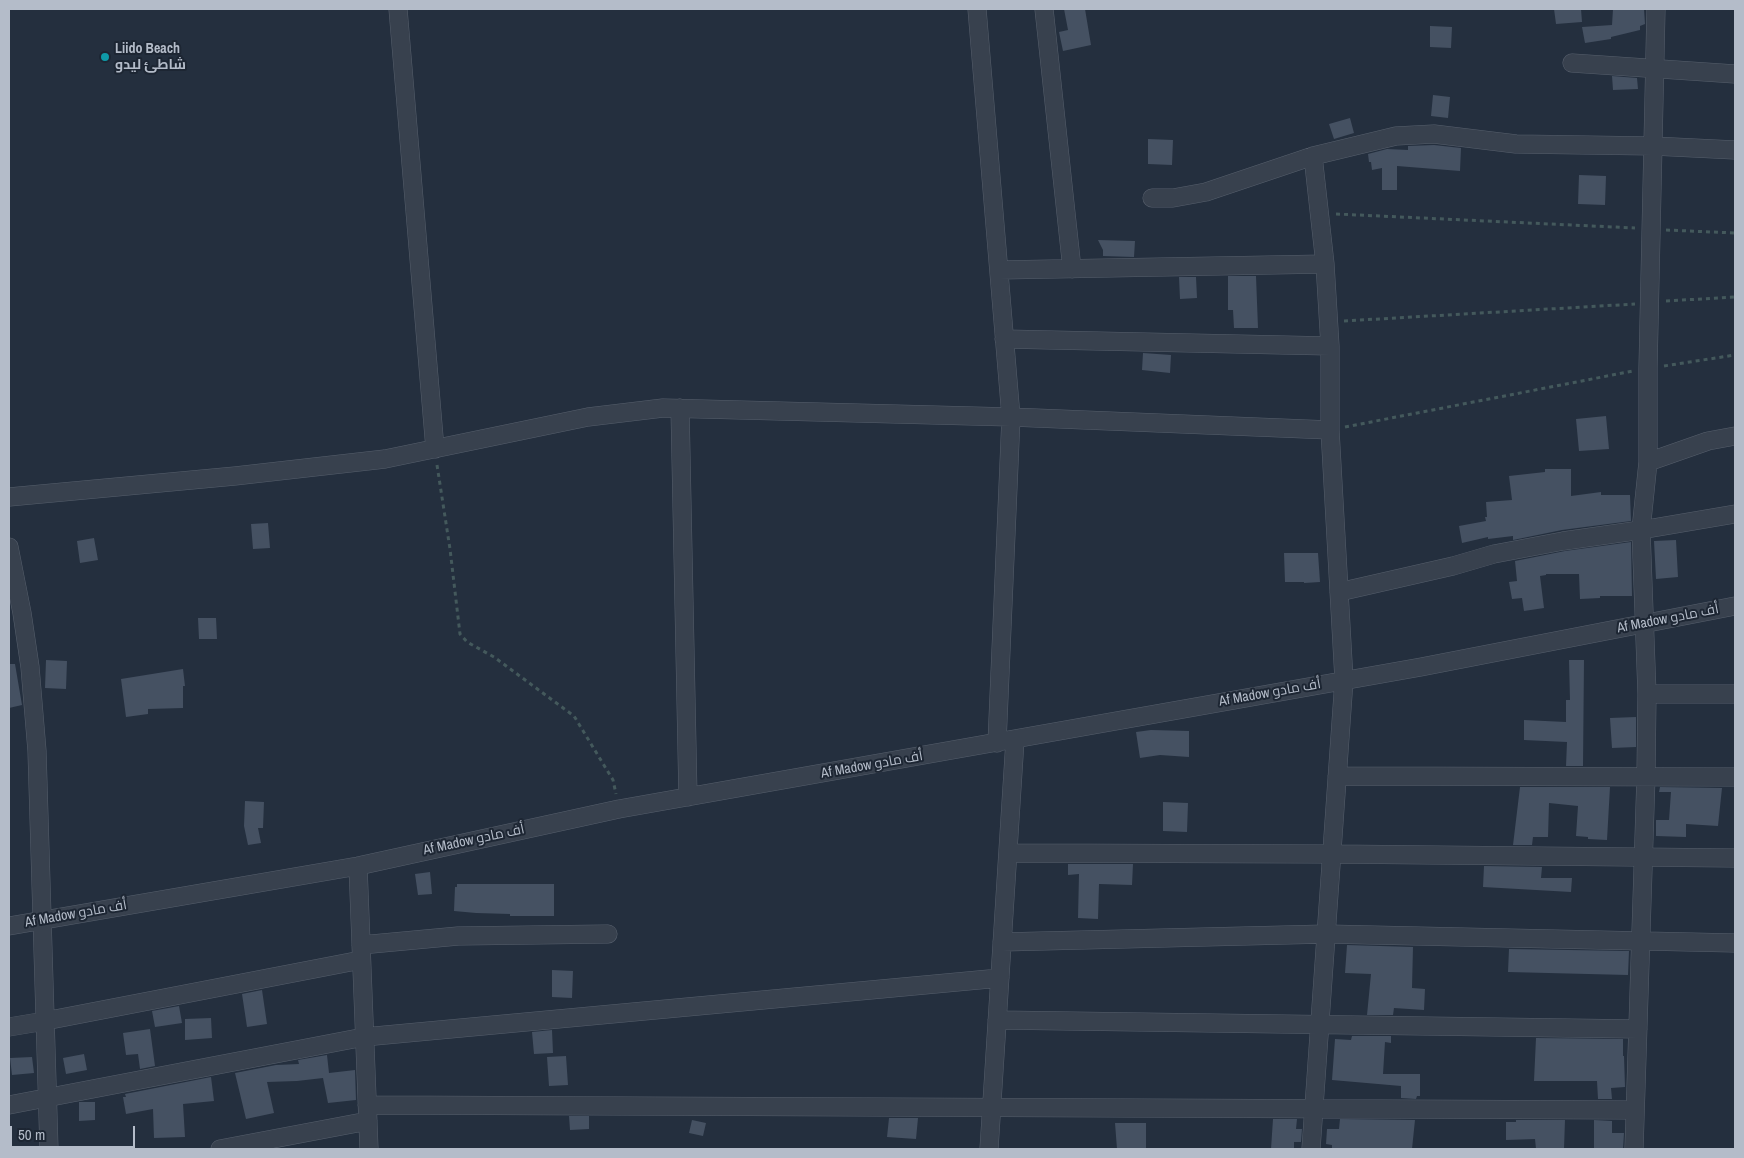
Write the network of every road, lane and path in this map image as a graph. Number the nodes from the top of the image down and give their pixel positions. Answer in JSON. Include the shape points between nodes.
{"nodes":[{"id":1,"x":398,"y":9,"type":"edge"},
{"id":2,"x":977,"y":9,"type":"edge"},
{"id":3,"x":1044,"y":9,"type":"edge"},
{"id":4,"x":1656,"y":9,"type":"edge"},
{"id":5,"x":1572,"y":63,"type":"dead end"},
{"id":6,"x":1655,"y":69,"type":"junction"},
{"id":7,"x":1735,"y":74,"type":"edge"},
{"id":8,"x":1653,"y":146,"type":"junction"},
{"id":9,"x":1735,"y":150,"type":"edge"},
{"id":10,"x":1313,"y":156,"type":"junction"},
{"id":11,"x":1152,"y":198,"type":"dead end"},
{"id":12,"x":1321,"y":214,"type":"junction"},
{"id":13,"x":1651,"y":229,"type":"junction"},
{"id":14,"x":1735,"y":233,"type":"edge"},
{"id":15,"x":1325,"y":264,"type":"junction"},
{"id":16,"x":1072,"y":269,"type":"junction"},
{"id":17,"x":999,"y":270,"type":"junction"},
{"id":18,"x":1735,"y":297,"type":"edge"},
{"id":19,"x":1650,"y":303,"type":"junction"},
{"id":20,"x":1328,"y":322,"type":"junction"},
{"id":21,"x":1004,"y":339,"type":"junction"},
{"id":22,"x":1330,"y":346,"type":"junction"},
{"id":23,"x":1735,"y":355,"type":"edge"},
{"id":24,"x":1648,"y":368,"type":"junction"},
{"id":25,"x":680,"y":408,"type":"junction"},
{"id":26,"x":1011,"y":417,"type":"junction"},
{"id":27,"x":1330,"y":430,"type":"junction"},
{"id":28,"x":1735,"y":436,"type":"edge"},
{"id":29,"x":435,"y":449,"type":"junction"},
{"id":30,"x":1648,"y":462,"type":"junction"},
{"id":31,"x":9,"y":497,"type":"edge"},
{"id":32,"x":1735,"y":514,"type":"edge"},
{"id":33,"x":1641,"y":530,"type":"junction"},
{"id":34,"x":9,"y":547,"type":"edge"},
{"id":35,"x":1339,"y":592,"type":"junction"},
{"id":36,"x":13,"y":594,"type":"edge"},
{"id":37,"x":1735,"y":606,"type":"edge"},
{"id":38,"x":1644,"y":624,"type":"junction"},
{"id":39,"x":1344,"y":680,"type":"junction"},
{"id":40,"x":1647,"y":694,"type":"junction"},
{"id":41,"x":1735,"y":694,"type":"edge"},
{"id":42,"x":1015,"y":740,"type":"junction"},
{"id":43,"x":997,"y":743,"type":"junction"},
{"id":44,"x":1337,"y":776,"type":"junction"},
{"id":45,"x":1646,"y":776,"type":"junction"},
{"id":46,"x":1735,"y":776,"type":"edge"},
{"id":47,"x":688,"y":797,"type":"junction"},
{"id":48,"x":619,"y":809,"type":"junction"},
{"id":49,"x":1008,"y":854,"type":"junction"},
{"id":50,"x":1332,"y":854,"type":"junction"},
{"id":51,"x":1644,"y":857,"type":"junction"},
{"id":52,"x":1735,"y":858,"type":"edge"},
{"id":53,"x":358,"y":866,"type":"junction"},
{"id":54,"x":42,"y":920,"type":"junction"},
{"id":55,"x":9,"y":926,"type":"edge"},
{"id":56,"x":608,"y":934,"type":"dead end"},
{"id":57,"x":1326,"y":934,"type":"junction"},
{"id":58,"x":1002,"y":942,"type":"junction"},
{"id":59,"x":1642,"y":942,"type":"junction"},
{"id":60,"x":1735,"y":944,"type":"edge"},
{"id":61,"x":361,"y":952,"type":"junction"},
{"id":62,"x":1000,"y":978,"type":"junction"},
{"id":63,"x":997,"y":1020,"type":"junction"},
{"id":64,"x":45,"y":1021,"type":"junction"},
{"id":65,"x":1320,"y":1024,"type":"junction"},
{"id":66,"x":9,"y":1027,"type":"edge"},
{"id":67,"x":1638,"y":1029,"type":"junction"},
{"id":68,"x":364,"y":1037,"type":"junction"},
{"id":69,"x":47,"y":1098,"type":"junction"},
{"id":70,"x":9,"y":1105,"type":"edge"},
{"id":71,"x":991,"y":1108,"type":"junction"},
{"id":72,"x":1313,"y":1109,"type":"junction"},
{"id":73,"x":1635,"y":1110,"type":"junction"},
{"id":74,"x":367,"y":1113,"type":"junction"},
{"id":75,"x":49,"y":1149,"type":"edge"},
{"id":76,"x":220,"y":1149,"type":"edge"},
{"id":77,"x":368,"y":1149,"type":"edge"},
{"id":78,"x":989,"y":1149,"type":"edge"},
{"id":79,"x":1311,"y":1149,"type":"edge"},
{"id":80,"x":1634,"y":1149,"type":"edge"}],
"edges":[{"from":1,"to":29,"type":"street"},
{"from":2,"to":17,"type":"street"},
{"from":3,"to":16,"type":"street"},
{"from":4,"to":6,"type":"street"},
{"from":5,"to":6,"type":"street"},
{"from":6,"to":7,"type":"street"},
{"from":6,"to":8,"type":"street"},
{"from":8,"to":9,"type":"street"},
{"from":8,"to":10,"type":"street","via":[[1516,144],[1434,134],[1396,136]]},
{"from":8,"to":13,"type":"street"},
{"from":10,"to":11,"type":"street","via":[[1206,192]]},
{"from":10,"to":12,"type":"street"},
{"from":12,"to":13,"type":"path"},
{"from":12,"to":15,"type":"street"},
{"from":13,"to":14,"type":"path"},
{"from":13,"to":19,"type":"street"},
{"from":15,"to":16,"type":"street"},
{"from":15,"to":20,"type":"street"},
{"from":16,"to":17,"type":"street"},
{"from":17,"to":21,"type":"street"},
{"from":18,"to":19,"type":"path"},
{"from":19,"to":20,"type":"path"},
{"from":19,"to":24,"type":"street"},
{"from":20,"to":22,"type":"street"},
{"from":21,"to":22,"type":"street"},
{"from":21,"to":26,"type":"street"},
{"from":22,"to":27,"type":"street"},
{"from":23,"to":24,"type":"path"},
{"from":24,"to":27,"type":"path"},
{"from":24,"to":30,"type":"street"},
{"from":25,"to":26,"type":"street"},
{"from":25,"to":29,"type":"street","via":[[588,417]]},
{"from":25,"to":47,"type":"street"},
{"from":26,"to":27,"type":"street"},
{"from":26,"to":43,"type":"street"},
{"from":27,"to":35,"type":"street"},
{"from":28,"to":30,"type":"street","via":[[1708,441]]},
{"from":29,"to":31,"type":"street","via":[[385,459],[235,476]]},
{"from":29,"to":48,"type":"path","via":[[460,634],[574,716],[612,780]]},
{"from":30,"to":33,"type":"street"},
{"from":32,"to":33,"type":"street"},
{"from":33,"to":35,"type":"street","via":[[1494,554]]},
{"from":33,"to":38,"type":"street"},
{"from":34,"to":36,"type":"street"},
{"from":35,"to":39,"type":"street"},
{"from":36,"to":54,"type":"street","via":[[30,667],[37,751]]},
{"from":37,"to":38,"type":"street","name":"Af Madow أف مادو"},
{"from":38,"to":39,"type":"street","name":"Af Madow أف مادو"},
{"from":38,"to":40,"type":"street"},
{"from":39,"to":42,"type":"street","name":"Af Madow أف مادو"},
{"from":39,"to":44,"type":"street"},
{"from":40,"to":41,"type":"street"},
{"from":40,"to":45,"type":"street"},
{"from":42,"to":43,"type":"street","name":"Af Madow أف مادو"},
{"from":42,"to":49,"type":"street"},
{"from":43,"to":47,"type":"street","name":"Af Madow أف مادو"},
{"from":44,"to":45,"type":"street"},
{"from":44,"to":50,"type":"street"},
{"from":45,"to":46,"type":"street"},
{"from":45,"to":51,"type":"street"},
{"from":47,"to":48,"type":"street","name":"Af Madow أف مادو"},
{"from":48,"to":53,"type":"street","name":"Af Madow أف مادو"},
{"from":49,"to":50,"type":"street"},
{"from":49,"to":58,"type":"street"},
{"from":50,"to":51,"type":"street"},
{"from":50,"to":57,"type":"street"},
{"from":51,"to":52,"type":"street"},
{"from":51,"to":59,"type":"street"},
{"from":53,"to":54,"type":"street","name":"Af Madow أف مادو"},
{"from":53,"to":61,"type":"street"},
{"from":54,"to":55,"type":"street","name":"Af Madow أف مادو"},
{"from":54,"to":64,"type":"street"},
{"from":56,"to":61,"type":"street","via":[[458,936]]},
{"from":57,"to":58,"type":"street"},
{"from":57,"to":59,"type":"street"},
{"from":57,"to":65,"type":"street"},
{"from":58,"to":62,"type":"street"},
{"from":59,"to":60,"type":"street"},
{"from":59,"to":67,"type":"street"},
{"from":61,"to":64,"type":"street"},
{"from":61,"to":68,"type":"street"},
{"from":62,"to":63,"type":"street"},
{"from":62,"to":68,"type":"street"},
{"from":63,"to":65,"type":"street"},
{"from":63,"to":71,"type":"street"},
{"from":64,"to":66,"type":"street"},
{"from":64,"to":69,"type":"street"},
{"from":65,"to":67,"type":"street"},
{"from":65,"to":72,"type":"street"},
{"from":67,"to":73,"type":"street"},
{"from":68,"to":69,"type":"street"},
{"from":68,"to":74,"type":"street"},
{"from":69,"to":70,"type":"street"},
{"from":69,"to":75,"type":"street"},
{"from":71,"to":72,"type":"street"},
{"from":71,"to":74,"type":"street"},
{"from":71,"to":78,"type":"street"},
{"from":72,"to":73,"type":"street"},
{"from":72,"to":79,"type":"street"},
{"from":73,"to":80,"type":"street"},
{"from":74,"to":76,"type":"street"},
{"from":74,"to":77,"type":"street"}]}
